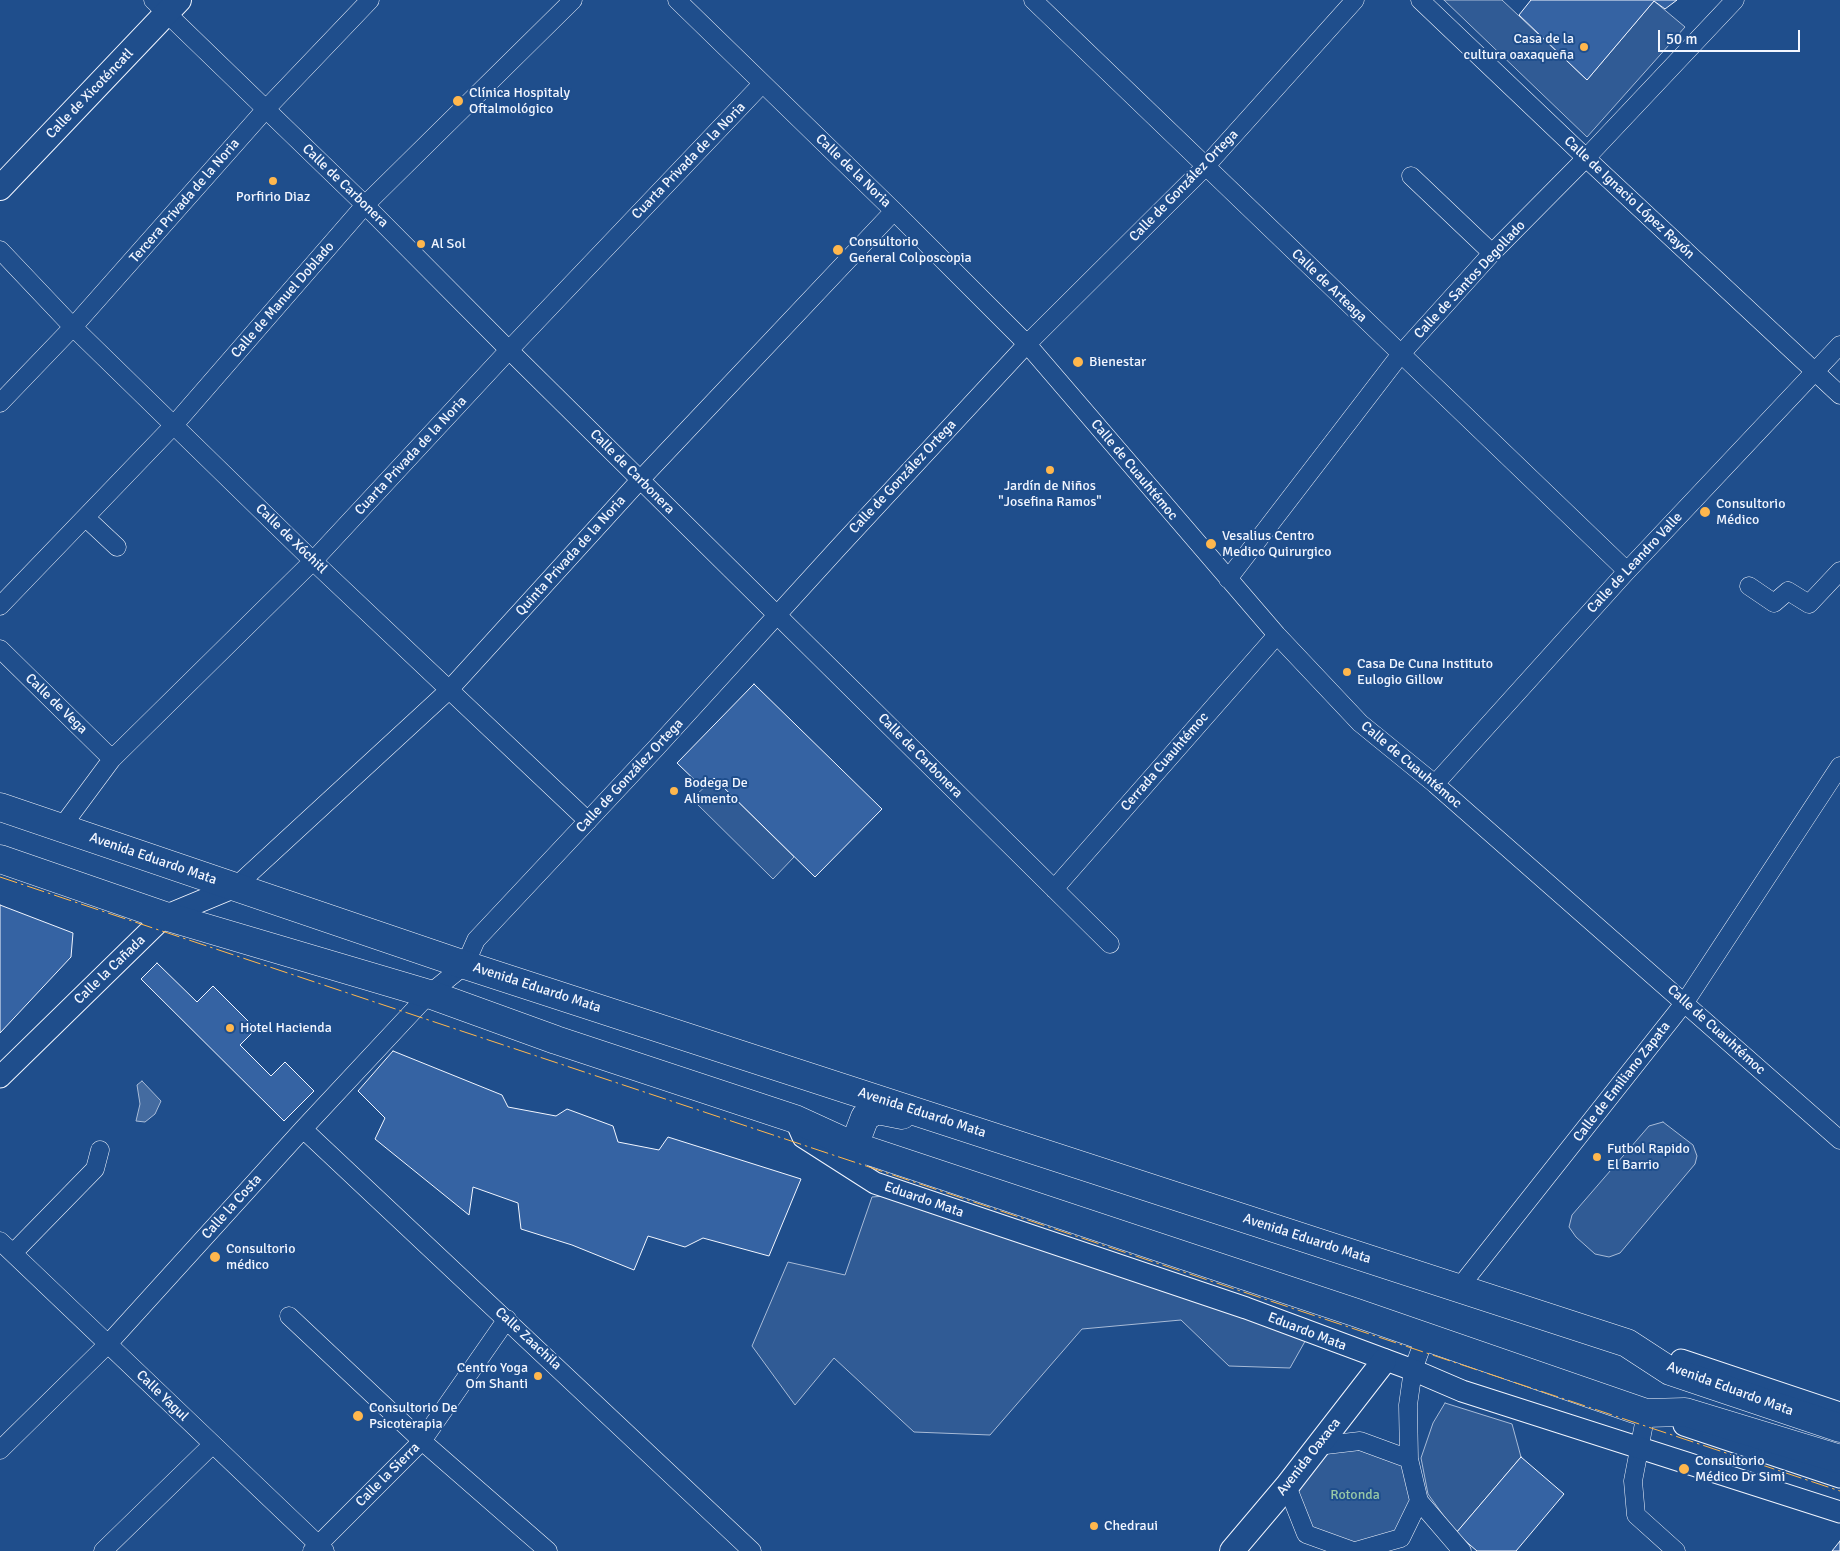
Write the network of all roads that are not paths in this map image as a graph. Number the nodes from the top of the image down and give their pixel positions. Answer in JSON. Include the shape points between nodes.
{"nodes":[{"id":1,"x":370,"y":0,"type":"edge"},
{"id":2,"x":573,"y":0,"type":"edge"},
{"id":3,"x":677,"y":0,"type":"edge"},
{"id":4,"x":1033,"y":0,"type":"edge"},
{"id":5,"x":1355,"y":0,"type":"edge"},
{"id":6,"x":1420,"y":0,"type":"edge"},
{"id":7,"x":1735,"y":0,"type":"edge"},
{"id":8,"x":167,"y":4,"type":"edge"},
{"id":9,"x":762,"y":84,"type":"junction"},
{"id":10,"x":265,"y":110,"type":"junction"},
{"id":11,"x":1586,"y":158,"type":"junction"},
{"id":12,"x":1205,"y":167,"type":"junction"},
{"id":13,"x":1411,"y":176,"type":"dead end"},
{"id":14,"x":0,"y":188,"type":"edge"},
{"id":15,"x":365,"y":205,"type":"junction"},
{"id":16,"x":894,"y":211,"type":"junction"},
{"id":17,"x":0,"y":250,"type":"edge"},
{"id":18,"x":1492,"y":253,"type":"junction"},
{"id":19,"x":73,"y":327,"type":"junction"},
{"id":20,"x":1027,"y":344,"type":"junction"},
{"id":21,"x":1840,"y":345,"type":"edge"},
{"id":22,"x":509,"y":350,"type":"junction"},
{"id":23,"x":1400,"y":355,"type":"junction"},
{"id":24,"x":1816,"y":371,"type":"junction"},
{"id":25,"x":1840,"y":395,"type":"edge"},
{"id":26,"x":0,"y":403,"type":"edge"},
{"id":27,"x":174,"y":425,"type":"junction"},
{"id":28,"x":640,"y":480,"type":"junction"},
{"id":29,"x":86,"y":518,"type":"junction"},
{"id":30,"x":117,"y":547,"type":"dead end"},
{"id":31,"x":313,"y":561,"type":"junction"},
{"id":32,"x":1627,"y":571,"type":"junction"},
{"id":33,"x":1840,"y":571,"type":"edge"},
{"id":34,"x":1228,"y":580,"type":"junction"},
{"id":35,"x":1748,"y":586,"type":"dead end"},
{"id":36,"x":0,"y":606,"type":"edge"},
{"id":37,"x":777,"y":614,"type":"junction"},
{"id":38,"x":1277,"y":635,"type":"junction"},
{"id":39,"x":0,"y":649,"type":"edge"},
{"id":40,"x":448,"y":691,"type":"junction"},
{"id":41,"x":112,"y":759,"type":"junction"},
{"id":42,"x":1840,"y":766,"type":"edge"},
{"id":43,"x":1435,"y":784,"type":"junction"},
{"id":44,"x":0,"y":807,"type":"edge"},
{"id":45,"x":588,"y":821,"type":"junction"},
{"id":46,"x":66,"y":830,"type":"junction"},
{"id":47,"x":0,"y":860,"type":"edge"},
{"id":48,"x":235,"y":887,"type":"junction"},
{"id":49,"x":1054,"y":889,"type":"junction"},
{"id":50,"x":166,"y":916,"type":"junction"},
{"id":51,"x":1110,"y":944,"type":"dead end"},
{"id":52,"x":465,"y":965,"type":"junction"},
{"id":53,"x":430,"y":994,"type":"junction"},
{"id":54,"x":1685,"y":1002,"type":"junction"},
{"id":55,"x":0,"y":1077,"type":"edge"},
{"id":56,"x":795,"y":1119,"type":"junction"},
{"id":57,"x":303,"y":1128,"type":"junction"},
{"id":58,"x":999,"y":1138,"type":"junction"},
{"id":59,"x":1840,"y":1140,"type":"edge"},
{"id":60,"x":854,"y":1146,"type":"junction"},
{"id":61,"x":100,"y":1150,"type":"dead end"},
{"id":62,"x":0,"y":1241,"type":"edge"},
{"id":63,"x":13,"y":1253,"type":"junction"},
{"id":64,"x":1458,"y":1289,"type":"junction"},
{"id":65,"x":289,"y":1316,"type":"dead end"},
{"id":66,"x":507,"y":1319,"type":"junction"},
{"id":67,"x":1424,"y":1337,"type":"junction"},
{"id":68,"x":1627,"y":1343,"type":"junction"},
{"id":69,"x":108,"y":1344,"type":"junction"},
{"id":70,"x":1384,"y":1360,"type":"junction"},
{"id":71,"x":1413,"y":1370,"type":"junction"},
{"id":72,"x":1646,"y":1413,"type":"junction"},
{"id":73,"x":1840,"y":1413,"type":"edge"},
{"id":74,"x":1840,"y":1428,"type":"edge"},
{"id":75,"x":422,"y":1441,"type":"junction"},
{"id":76,"x":212,"y":1445,"type":"junction"},
{"id":77,"x":1317,"y":1446,"type":"junction"},
{"id":78,"x":1640,"y":1447,"type":"junction"},
{"id":79,"x":0,"y":1450,"type":"edge"},
{"id":80,"x":1409,"y":1459,"type":"junction"},
{"id":81,"x":1840,"y":1459,"type":"edge"},
{"id":82,"x":1840,"y":1477,"type":"edge"},
{"id":83,"x":1287,"y":1486,"type":"junction"},
{"id":84,"x":1419,"y":1502,"type":"junction"},
{"id":85,"x":1840,"y":1512,"type":"edge"},
{"id":86,"x":744,"y":1548,"type":"edge"},
{"id":87,"x":319,"y":1549,"type":"edge"},
{"id":88,"x":103,"y":1551,"type":"edge"},
{"id":89,"x":548,"y":1551,"type":"edge"},
{"id":90,"x":1232,"y":1551,"type":"edge"},
{"id":91,"x":1355,"y":1551,"type":"edge"},
{"id":92,"x":1462,"y":1551,"type":"edge"},
{"id":93,"x":1676,"y":1551,"type":"edge"}],
"edges":[{"from":1,"to":10,"type":"street","name":"Tercera Privada de la Noria"},
{"from":2,"to":15,"type":"street","name":"Calle de Manuel Doblado"},
{"from":3,"to":9,"type":"street","name":"Calle de la Noria"},
{"from":4,"to":12,"type":"street","name":"Calle de Arteaga"},
{"from":5,"to":12,"type":"street","name":"Calle de González Ortega"},
{"from":6,"to":11,"type":"street","name":"Calle de Ignacio López Rayón"},
{"from":7,"to":11,"type":"street","name":"Calle de Santos Degollado"},
{"from":8,"to":10,"type":"street","name":"Calle de Carbonera"},
{"from":8,"to":14,"type":"main road","name":"Calle de Xicoténcatl"},
{"from":9,"to":16,"type":"street","name":"Calle de la Noria"},
{"from":9,"to":22,"type":"street","name":"Cuarta Privada de la Noria"},
{"from":10,"to":15,"type":"street","name":"Calle de Carbonera"},
{"from":10,"to":19,"type":"street","name":"Tercera Privada de la Noria"},
{"from":11,"to":18,"type":"street","name":"Calle de Santos Degollado"},
{"from":11,"to":24,"type":"street","name":"Calle de Ignacio López Rayón"},
{"from":12,"to":20,"type":"street","name":"Calle de González Ortega"},
{"from":12,"to":23,"type":"street","name":"Calle de Arteaga"},
{"from":13,"to":18,"type":"street"},
{"from":15,"to":22,"type":"street","name":"Calle de Carbonera"},
{"from":15,"to":27,"type":"street","name":"Calle de Manuel Doblado"},
{"from":16,"to":20,"type":"street","name":"Calle de la Noria"},
{"from":16,"to":28,"type":"street","name":"Quinta Privada de la Noria"},
{"from":17,"to":19,"type":"street","name":"Calle de Xóchitl"},
{"from":18,"to":23,"type":"street","name":"Calle de Santos Degollado"},
{"from":19,"to":26,"type":"street","name":"Tercera Privada de la Noria"},
{"from":19,"to":27,"type":"street","name":"Calle de Xóchitl"},
{"from":20,"to":34,"type":"street","name":"Calle de Cuauhtémoc"},
{"from":20,"to":37,"type":"street","name":"Calle de González Ortega"},
{"from":21,"to":24,"type":"street","name":"Calle de Leandro Valle"},
{"from":22,"to":28,"type":"street","name":"Calle de Carbonera"},
{"from":22,"to":31,"type":"street","name":"Cuarta Privada de la Noria"},
{"from":23,"to":32,"type":"street","name":"Calle de Arteaga"},
{"from":23,"to":34,"type":"street","name":"Calle de Santos Degollado"},
{"from":24,"to":25,"type":"street","name":"Calle de Ignacio López Rayón"},
{"from":24,"to":32,"type":"street","name":"Calle de Leandro Valle"},
{"from":27,"to":29,"type":"street","name":"Calle de Manuel Doblado"},
{"from":27,"to":31,"type":"street","name":"Calle de Xóchitl"},
{"from":28,"to":37,"type":"street","name":"Calle de Carbonera"},
{"from":28,"to":40,"type":"street","name":"Quinta Privada de la Noria"},
{"from":29,"to":30,"type":"street"},
{"from":29,"to":36,"type":"street","name":"Calle de Manuel Doblado"},
{"from":31,"to":40,"type":"street","name":"Calle de Xóchitl"},
{"from":31,"to":41,"type":"street","name":"Cuarta Privada de la Noria"},
{"from":32,"to":43,"type":"street","name":"Calle de Leandro Valle"},
{"from":33,"to":35,"type":"street","via":[[1809,604],[1788,591],[1774,603]]},
{"from":34,"to":38,"type":"street","name":"Calle de Cuauhtémoc"},
{"from":37,"to":45,"type":"street","name":"Calle de González Ortega"},
{"from":37,"to":49,"type":"street","name":"Calle de Carbonera"},
{"from":38,"to":43,"type":"street","name":"Calle de Cuauhtémoc","via":[[1360,723]]},
{"from":38,"to":49,"type":"street","name":"Cerrada Cuauhtémoc"},
{"from":39,"to":41,"type":"street","name":"Calle de Vega"},
{"from":40,"to":45,"type":"street","name":"Calle de Xóchitl"},
{"from":40,"to":48,"type":"street","name":"Quinta Privada de la Noria"},
{"from":41,"to":46,"type":"street","name":"Cuarta Privada de la Noria","via":[[69,817]]},
{"from":42,"to":54,"type":"street","name":"Calle de Emiliano Zapata"},
{"from":43,"to":54,"type":"street","name":"Calle de Cuauhtémoc"},
{"from":44,"to":46,"type":"main road","name":"Avenida Eduardo Mata"},
{"from":45,"to":52,"type":"street","name":"Calle de González Ortega","via":[[476,940]]},
{"from":46,"to":48,"type":"main road","name":"Avenida Eduardo Mata"},
{"from":47,"to":50,"type":"main road"},
{"from":48,"to":50,"type":"street","name":"Calle la Cañada"},
{"from":48,"to":52,"type":"main road","name":"Avenida Eduardo Mata"},
{"from":49,"to":51,"type":"street","name":"Calle de Carbonera"},
{"from":50,"to":53,"type":"main road"},
{"from":50,"to":55,"type":"street","name":"Calle la Cañada"},
{"from":52,"to":53,"type":"street","name":"Calle la Costa"},
{"from":52,"to":58,"type":"main road","name":"Avenida Eduardo Mata"},
{"from":53,"to":56,"type":"main road","via":[[556,1040]]},
{"from":53,"to":57,"type":"street","name":"Calle la Costa"},
{"from":54,"to":59,"type":"street","name":"Calle de Cuauhtémoc"},
{"from":54,"to":64,"type":"street","name":"Calle de Emiliano Zapata"},
{"from":56,"to":60,"type":"main road"},
{"from":56,"to":70,"type":"street","name":"Eduardo Mata","via":[[803,1137],[875,1183],[1246,1308]]},
{"from":57,"to":66,"type":"street","name":"Calle Zaachila"},
{"from":57,"to":69,"type":"street","name":"Calle la Costa"},
{"from":58,"to":60,"type":"main road","via":[[967,1139],[896,1113],[876,1110],[865,1117]]},
{"from":58,"to":64,"type":"main road","name":"Avenida Eduardo Mata"},
{"from":60,"to":67,"type":"main road"},
{"from":61,"to":63,"type":"street","via":[[95,1169]]},
{"from":62,"to":63,"type":"street","name":"Calle Yagul"},
{"from":63,"to":69,"type":"street","name":"Calle Yagul"},
{"from":64,"to":68,"type":"main road","name":"Avenida Eduardo Mata"},
{"from":65,"to":75,"type":"street"},
{"from":66,"to":75,"type":"street","name":"Calle la Sierra"},
{"from":66,"to":86,"type":"street","name":"Calle Zaachila"},
{"from":67,"to":71,"type":"street"},
{"from":67,"to":72,"type":"main road"},
{"from":68,"to":73,"type":"street"},
{"from":68,"to":74,"type":"main road","name":"Avenida Eduardo Mata","via":[[1670,1370]]},
{"from":69,"to":76,"type":"street","name":"Calle Yagul"},
{"from":69,"to":79,"type":"street","name":"Calle la Costa"},
{"from":70,"to":71,"type":"street","name":"Eduardo Mata"},
{"from":70,"to":77,"type":"main road","name":"Avenida Oaxaca"},
{"from":71,"to":78,"type":"street","name":"Eduardo Mata","via":[[1462,1391]]},
{"from":71,"to":80,"type":"street","via":[[1408,1405]]},
{"from":72,"to":78,"type":"street"},
{"from":72,"to":81,"type":"main road","via":[[1685,1412]]},
{"from":72,"to":82,"type":"street"},
{"from":75,"to":87,"type":"street","name":"Calle la Sierra"},
{"from":75,"to":89,"type":"street"},
{"from":76,"to":87,"type":"street","name":"Calle Yagul"},
{"from":76,"to":88,"type":"street"},
{"from":77,"to":80,"type":"street","via":[[1360,1440]]},
{"from":77,"to":83,"type":"main road","name":"Avenida Oaxaca"},
{"from":78,"to":85,"type":"street","name":"Eduardo Mata"},
{"from":78,"to":93,"type":"street","via":[[1633,1481],[1636,1515]]},
{"from":80,"to":84,"type":"street"},
{"from":83,"to":90,"type":"main road","name":"Avenida Oaxaca"},
{"from":83,"to":91,"type":"street","via":[[1306,1534]]},
{"from":84,"to":91,"type":"street","via":[[1401,1538]]},
{"from":84,"to":92,"type":"street"}]}
